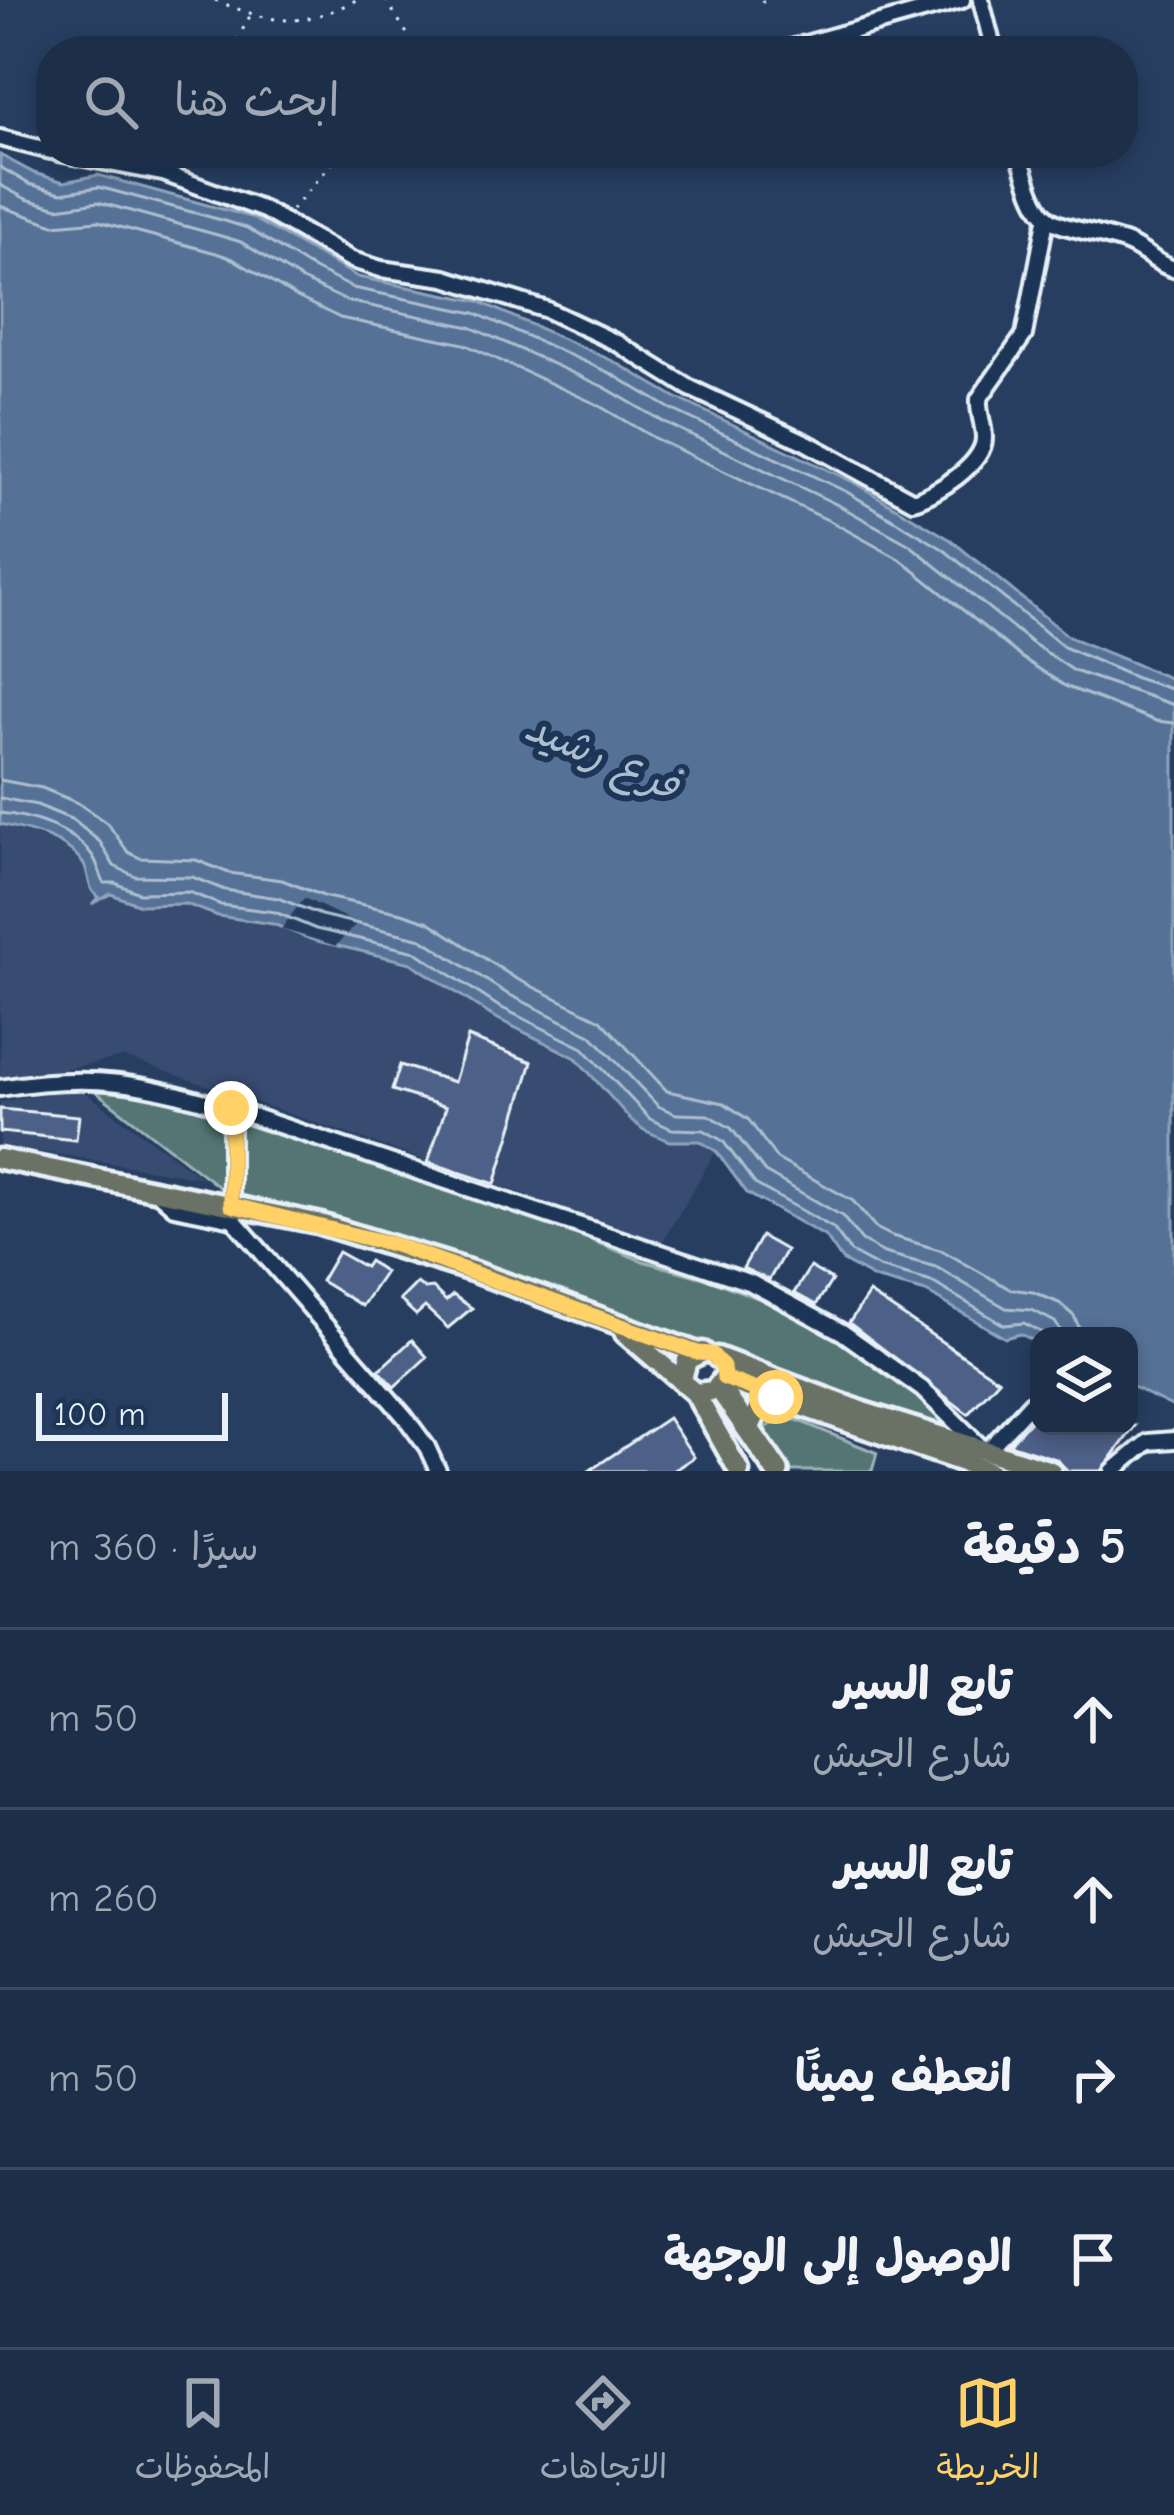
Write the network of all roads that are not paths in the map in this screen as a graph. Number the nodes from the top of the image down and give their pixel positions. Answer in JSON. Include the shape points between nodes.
{"nodes":[{"id":1,"x":962,"y":0,"type":"edge"},
{"id":2,"x":981,"y":0,"type":"edge"},
{"id":3,"x":834,"y":36,"type":"edge"},
{"id":4,"x":990,"y":36,"type":"edge"},
{"id":5,"x":0,"y":138,"type":"edge"},
{"id":6,"x":36,"y":147,"type":"edge"},
{"id":7,"x":142,"y":168,"type":"edge"},
{"id":8,"x":1024,"y":168,"type":"edge"},
{"id":9,"x":1046,"y":220,"type":"junction"},
{"id":10,"x":1174,"y":269,"type":"edge"},
{"id":11,"x":0,"y":1088,"type":"edge"},
{"id":12,"x":231,"y":1108,"type":"junction"},
{"id":13,"x":0,"y":1159,"type":"edge"},
{"id":14,"x":158,"y":1192,"type":"junction"},
{"id":15,"x":231,"y":1205,"type":"junction"},
{"id":16,"x":611,"y":1323,"type":"junction"},
{"id":17,"x":707,"y":1355,"type":"junction"},
{"id":18,"x":722,"y":1383,"type":"junction"},
{"id":19,"x":689,"y":1386,"type":"junction"},
{"id":20,"x":776,"y":1397,"type":"junction"},
{"id":21,"x":1030,"y":1404,"type":"edge"},
{"id":22,"x":750,"y":1428,"type":"junction"},
{"id":23,"x":1174,"y":1440,"type":"edge"},
{"id":24,"x":987,"y":1461,"type":"edge"},
{"id":25,"x":438,"y":1471,"type":"edge"},
{"id":26,"x":740,"y":1471,"type":"edge"},
{"id":27,"x":777,"y":1471,"type":"edge"},
{"id":28,"x":1052,"y":1471,"type":"edge"},
{"id":29,"x":1113,"y":1471,"type":"edge"}],
"edges":[{"from":1,"to":3,"type":"street"},
{"from":2,"to":4,"type":"street"},
{"from":5,"to":6,"type":"street"},
{"from":7,"to":9,"type":"street","via":[[244,202],[352,260],[445,278],[577,323],[913,500],[973,461],[984,444],[979,399],[1024,335]]},
{"from":8,"to":9,"type":"street"},
{"from":9,"to":10,"type":"street","via":[[1126,242]]},
{"from":11,"to":12,"type":"street","via":[[116,1080]]},
{"from":12,"to":15,"type":"street"},
{"from":12,"to":24,"type":"street","via":[[751,1283],[842,1332],[922,1389]]},
{"from":13,"to":14,"type":"main road"},
{"from":14,"to":15,"type":"main road"},
{"from":14,"to":25,"type":"street","via":[[174,1207],[233,1219],[406,1417]]},
{"from":15,"to":16,"type":"main road","via":[[395,1245]]},
{"from":16,"to":17,"type":"main road"},
{"from":16,"to":19,"type":"main road"},
{"from":17,"to":18,"type":"main road","via":[[723,1367]]},
{"from":17,"to":19,"type":"main road","via":[[683,1366]]},
{"from":17,"to":24,"type":"main road"},
{"from":18,"to":19,"type":"main road","via":[[708,1394]]},
{"from":18,"to":20,"type":"main road"},
{"from":18,"to":22,"type":"highway"},
{"from":19,"to":26,"type":"main road"},
{"from":20,"to":22,"type":"main road","via":[[760,1405]]},
{"from":20,"to":24,"type":"main road"},
{"from":21,"to":24,"type":"street"},
{"from":22,"to":27,"type":"highway"},
{"from":23,"to":29,"type":"street","via":[[1148,1442]]},
{"from":24,"to":28,"type":"main road"}]}
